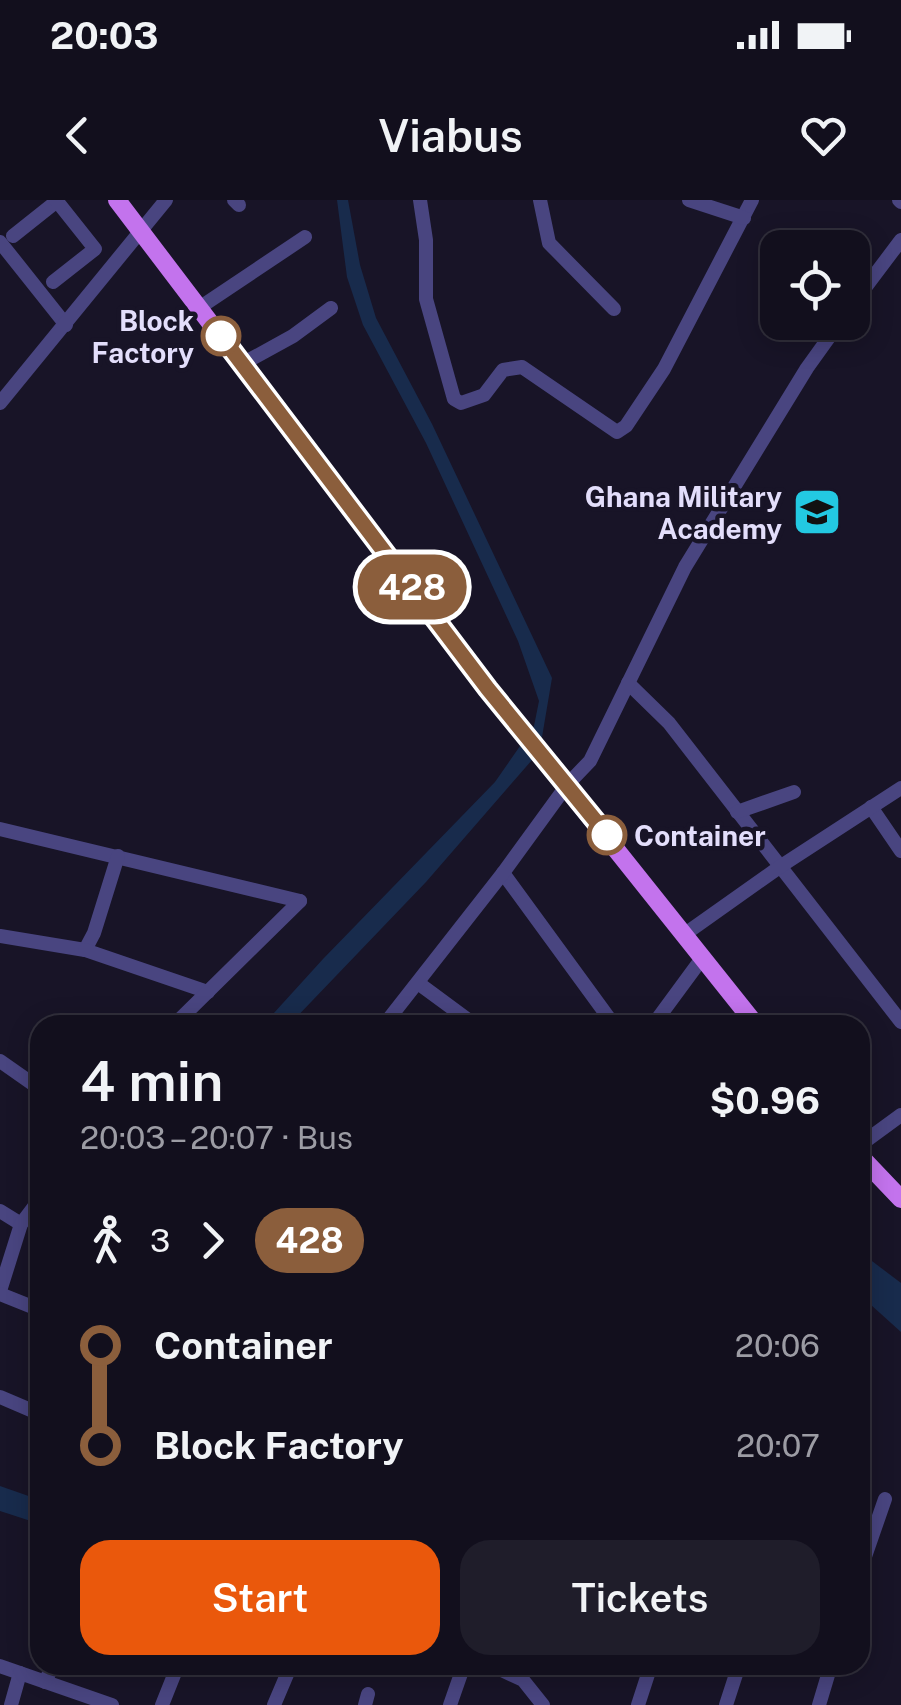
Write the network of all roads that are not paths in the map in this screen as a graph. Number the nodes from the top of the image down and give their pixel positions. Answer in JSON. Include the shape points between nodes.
{"nodes":[{"id":1,"x":117,"y":200,"type":"edge"},
{"id":2,"x":166,"y":200,"type":"edge"},
{"id":3,"x":420,"y":200,"type":"edge"},
{"id":4,"x":540,"y":200,"type":"edge"},
{"id":5,"x":688,"y":200,"type":"edge"},
{"id":6,"x":752,"y":200,"type":"edge"},
{"id":7,"x":57,"y":201,"type":"edge"},
{"id":8,"x":744,"y":218,"type":"junction"},
{"id":9,"x":142,"y":232,"type":"junction"},
{"id":10,"x":305,"y":237,"type":"dead end"},
{"id":11,"x":7,"y":239,"type":"edge"},
{"id":12,"x":901,"y":240,"type":"edge"},
{"id":13,"x":870,"y":281,"type":"edge"},
{"id":14,"x":53,"y":282,"type":"dead end"},
{"id":15,"x":200,"y":308,"type":"junction"},
{"id":16,"x":330,"y":308,"type":"dead end"},
{"id":17,"x":614,"y":309,"type":"dead end"},
{"id":18,"x":66,"y":325,"type":"junction"},
{"id":19,"x":827,"y":340,"type":"edge"},
{"id":20,"x":242,"y":364,"type":"junction"},
{"id":21,"x":0,"y":402,"type":"edge"},
{"id":22,"x":628,"y":683,"type":"junction"},
{"id":23,"x":567,"y":785,"type":"junction"},
{"id":24,"x":901,"y":788,"type":"edge"},
{"id":25,"x":794,"y":792,"type":"dead end"},
{"id":26,"x":871,"y":806,"type":"junction"},
{"id":27,"x":737,"y":812,"type":"junction"},
{"id":28,"x":0,"y":829,"type":"edge"},
{"id":29,"x":901,"y":852,"type":"edge"},
{"id":30,"x":118,"y":856,"type":"junction"},
{"id":31,"x":781,"y":866,"type":"junction"},
{"id":32,"x":503,"y":873,"type":"junction"},
{"id":33,"x":685,"y":934,"type":"junction"},
{"id":34,"x":0,"y":936,"type":"edge"},
{"id":35,"x":85,"y":950,"type":"junction"},
{"id":36,"x":703,"y":957,"type":"junction"},
{"id":37,"x":418,"y":983,"type":"junction"},
{"id":38,"x":208,"y":992,"type":"junction"},
{"id":39,"x":184,"y":1015,"type":"edge"},
{"id":40,"x":392,"y":1015,"type":"edge"},
{"id":41,"x":461,"y":1015,"type":"edge"},
{"id":42,"x":607,"y":1015,"type":"edge"},
{"id":43,"x":660,"y":1015,"type":"edge"},
{"id":44,"x":748,"y":1015,"type":"edge"},
{"id":45,"x":901,"y":1022,"type":"edge"},
{"id":46,"x":0,"y":1061,"type":"edge"},
{"id":47,"x":30,"y":1082,"type":"edge"},
{"id":48,"x":901,"y":1116,"type":"edge"},
{"id":49,"x":870,"y":1137,"type":"edge"},
{"id":50,"x":870,"y":1166,"type":"edge"},
{"id":51,"x":901,"y":1199,"type":"edge"},
{"id":52,"x":0,"y":1211,"type":"edge"},
{"id":53,"x":30,"y":1212,"type":"edge"},
{"id":54,"x":21,"y":1224,"type":"junction"},
{"id":55,"x":0,"y":1292,"type":"edge"},
{"id":56,"x":30,"y":1306,"type":"edge"},
{"id":57,"x":0,"y":1398,"type":"edge"},
{"id":58,"x":30,"y":1410,"type":"edge"},
{"id":59,"x":885,"y":1499,"type":"dead end"},
{"id":60,"x":870,"y":1542,"type":"edge"},
{"id":61,"x":0,"y":1666,"type":"edge"},
{"id":62,"x":20,"y":1673,"type":"junction"},
{"id":63,"x":49,"y":1675,"type":"edge"},
{"id":64,"x":174,"y":1675,"type":"edge"},
{"id":65,"x":287,"y":1675,"type":"edge"},
{"id":66,"x":460,"y":1675,"type":"edge"},
{"id":67,"x":513,"y":1675,"type":"edge"},
{"id":68,"x":648,"y":1675,"type":"edge"},
{"id":69,"x":736,"y":1675,"type":"edge"},
{"id":70,"x":828,"y":1675,"type":"edge"},
{"id":71,"x":46,"y":1682,"type":"junction"},
{"id":72,"x":12,"y":1705,"type":"edge"},
{"id":73,"x":112,"y":1705,"type":"edge"},
{"id":74,"x":162,"y":1705,"type":"edge"},
{"id":75,"x":274,"y":1705,"type":"edge"},
{"id":76,"x":450,"y":1705,"type":"edge"},
{"id":77,"x":543,"y":1705,"type":"edge"},
{"id":78,"x":638,"y":1705,"type":"edge"},
{"id":79,"x":726,"y":1705,"type":"edge"},
{"id":80,"x":820,"y":1705,"type":"edge"}],
"edges":[{"from":1,"to":9,"type":"main road"},
{"from":2,"to":9,"type":"street"},
{"from":3,"to":8,"type":"street","via":[[426,299],[454,399],[484,394],[504,370],[522,368],[618,432],[664,368]]},
{"from":4,"to":17,"type":"street","via":[[549,242]]},
{"from":5,"to":8,"type":"street"},
{"from":6,"to":8,"type":"street"},
{"from":7,"to":11,"type":"street"},
{"from":7,"to":14,"type":"street","via":[[95,249]]},
{"from":9,"to":15,"type":"main road"},
{"from":9,"to":18,"type":"street"},
{"from":10,"to":15,"type":"street"},
{"from":11,"to":18,"type":"street"},
{"from":12,"to":13,"type":"street"},
{"from":15,"to":20,"type":"main road"},
{"from":16,"to":20,"type":"street"},
{"from":18,"to":21,"type":"street"},
{"from":19,"to":22,"type":"street","via":[[685,567]]},
{"from":20,"to":23,"type":"main road"},
{"from":22,"to":23,"type":"street","via":[[590,761]]},
{"from":22,"to":27,"type":"street"},
{"from":23,"to":32,"type":"street"},
{"from":23,"to":33,"type":"main road"},
{"from":24,"to":26,"type":"street"},
{"from":25,"to":27,"type":"street"},
{"from":26,"to":29,"type":"street"},
{"from":26,"to":31,"type":"street"},
{"from":27,"to":31,"type":"street"},
{"from":28,"to":30,"type":"street"},
{"from":30,"to":35,"type":"street"},
{"from":30,"to":38,"type":"street","via":[[300,901]]},
{"from":31,"to":33,"type":"street"},
{"from":31,"to":45,"type":"street"},
{"from":32,"to":37,"type":"street"},
{"from":32,"to":42,"type":"street"},
{"from":33,"to":36,"type":"main road"},
{"from":34,"to":35,"type":"street"},
{"from":35,"to":38,"type":"street"},
{"from":36,"to":43,"type":"street"},
{"from":36,"to":44,"type":"main road"},
{"from":37,"to":40,"type":"street"},
{"from":37,"to":41,"type":"street"},
{"from":38,"to":39,"type":"street"},
{"from":46,"to":47,"type":"street"},
{"from":48,"to":49,"type":"street"},
{"from":50,"to":51,"type":"main road"},
{"from":52,"to":54,"type":"street"},
{"from":53,"to":54,"type":"street"},
{"from":54,"to":55,"type":"street"},
{"from":55,"to":56,"type":"street"},
{"from":57,"to":58,"type":"street"},
{"from":59,"to":60,"type":"street"},
{"from":61,"to":62,"type":"street"},
{"from":62,"to":71,"type":"street"},
{"from":62,"to":72,"type":"street"},
{"from":63,"to":71,"type":"street"},
{"from":64,"to":74,"type":"street"},
{"from":65,"to":75,"type":"street"},
{"from":66,"to":76,"type":"street"},
{"from":67,"to":77,"type":"street"},
{"from":68,"to":78,"type":"street"},
{"from":69,"to":79,"type":"street"},
{"from":70,"to":80,"type":"street"},
{"from":71,"to":73,"type":"street"}]}
